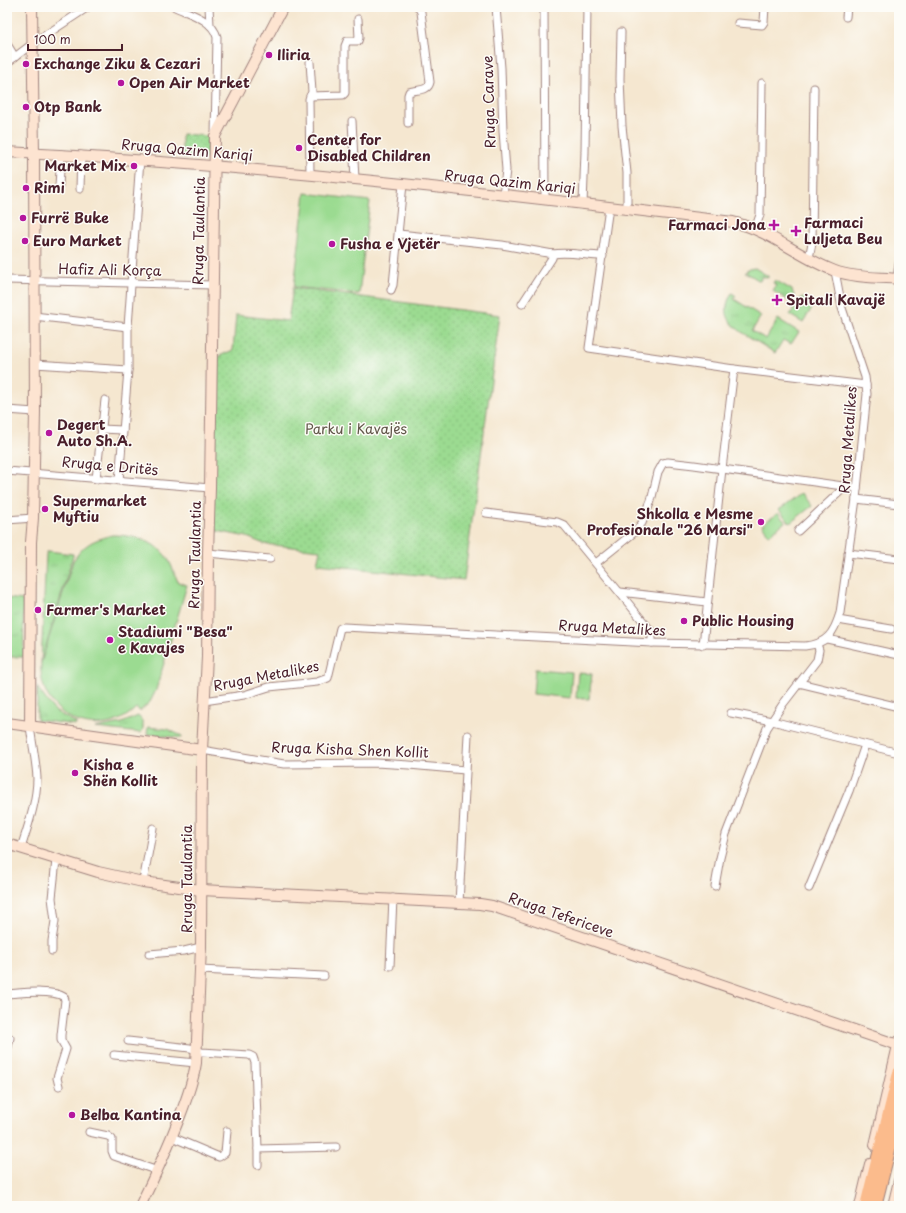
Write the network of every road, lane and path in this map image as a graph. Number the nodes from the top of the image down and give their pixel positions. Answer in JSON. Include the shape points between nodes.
{"nodes":[{"id":1,"x":32,"y":7,"type":"edge"},
{"id":2,"x":88,"y":7,"type":"edge"},
{"id":3,"x":175,"y":7,"type":"edge"},
{"id":4,"x":209,"y":7,"type":"edge"},
{"id":5,"x":283,"y":7,"type":"edge"},
{"id":6,"x":418,"y":7,"type":"edge"},
{"id":7,"x":496,"y":7,"type":"edge"},
{"id":8,"x":544,"y":7,"type":"edge"},
{"id":9,"x":587,"y":7,"type":"edge"},
{"id":10,"x":765,"y":7,"type":"edge"},
{"id":11,"x":847,"y":7,"type":"edge"},
{"id":12,"x":846,"y":17,"type":"dead end"},
{"id":13,"x":358,"y":19,"type":"dead end"},
{"id":14,"x":738,"y":23,"type":"dead end"},
{"id":15,"x":210,"y":25,"type":"junction"},
{"id":16,"x":622,"y":32,"type":"dead end"},
{"id":17,"x":7,"y":44,"type":"edge"},
{"id":18,"x":32,"y":44,"type":"junction"},
{"id":19,"x":15,"y":58,"type":"junction"},
{"id":20,"x":310,"y":62,"type":"dead end"},
{"id":21,"x":7,"y":63,"type":"edge"},
{"id":22,"x":762,"y":84,"type":"dead end"},
{"id":23,"x":814,"y":88,"type":"dead end"},
{"id":24,"x":310,"y":96,"type":"junction"},
{"id":25,"x":352,"y":120,"type":"dead end"},
{"id":26,"x":408,"y":123,"type":"dead end"},
{"id":27,"x":214,"y":136,"type":"junction"},
{"id":28,"x":7,"y":152,"type":"edge"},
{"id":29,"x":34,"y":153,"type":"junction"},
{"id":30,"x":61,"y":154,"type":"junction"},
{"id":31,"x":81,"y":156,"type":"junction"},
{"id":32,"x":140,"y":159,"type":"junction"},
{"id":33,"x":214,"y":165,"type":"junction"},
{"id":34,"x":310,"y":175,"type":"junction"},
{"id":35,"x":354,"y":180,"type":"junction"},
{"id":36,"x":403,"y":184,"type":"junction"},
{"id":37,"x":59,"y":186,"type":"dead end"},
{"id":38,"x":80,"y":189,"type":"dead end"},
{"id":39,"x":503,"y":195,"type":"junction"},
{"id":40,"x":545,"y":200,"type":"junction"},
{"id":41,"x":583,"y":204,"type":"junction"},
{"id":42,"x":609,"y":207,"type":"junction"},
{"id":43,"x":627,"y":209,"type":"junction"},
{"id":44,"x":755,"y":229,"type":"junction"},
{"id":45,"x":398,"y":234,"type":"junction"},
{"id":46,"x":553,"y":254,"type":"junction"},
{"id":47,"x":603,"y":256,"type":"junction"},
{"id":48,"x":809,"y":258,"type":"junction"},
{"id":49,"x":899,"y":263,"type":"edge"},
{"id":50,"x":836,"y":271,"type":"junction"},
{"id":51,"x":898,"y":279,"type":"edge"},
{"id":52,"x":7,"y":280,"type":"edge"},
{"id":53,"x":34,"y":281,"type":"junction"},
{"id":54,"x":131,"y":283,"type":"junction"},
{"id":55,"x":213,"y":285,"type":"junction"},
{"id":56,"x":391,"y":290,"type":"dead end"},
{"id":57,"x":522,"y":304,"type":"dead end"},
{"id":58,"x":34,"y":316,"type":"junction"},
{"id":59,"x":128,"y":328,"type":"junction"},
{"id":60,"x":35,"y":364,"type":"junction"},
{"id":61,"x":734,"y":369,"type":"junction"},
{"id":62,"x":128,"y":370,"type":"junction"},
{"id":63,"x":866,"y":385,"type":"junction"},
{"id":64,"x":105,"y":400,"type":"dead end"},
{"id":65,"x":7,"y":410,"type":"edge"},
{"id":66,"x":35,"y":412,"type":"junction"},
{"id":67,"x":101,"y":429,"type":"junction"},
{"id":68,"x":123,"y":430,"type":"junction"},
{"id":69,"x":722,"y":469,"type":"junction"},
{"id":70,"x":7,"y":471,"type":"edge"},
{"id":71,"x":33,"y":472,"type":"junction"},
{"id":72,"x":96,"y":478,"type":"junction"},
{"id":73,"x":119,"y":481,"type":"junction"},
{"id":74,"x":846,"y":486,"type":"junction"},
{"id":75,"x":210,"y":488,"type":"junction"},
{"id":76,"x":857,"y":488,"type":"junction"},
{"id":77,"x":856,"y":499,"type":"junction"},
{"id":78,"x":899,"y":504,"type":"edge"},
{"id":79,"x":486,"y":513,"type":"dead end"},
{"id":80,"x":33,"y":518,"type":"junction"},
{"id":81,"x":7,"y":520,"type":"edge"},
{"id":82,"x":798,"y":531,"type":"dead end"},
{"id":83,"x":208,"y":553,"type":"junction"},
{"id":84,"x":848,"y":553,"type":"junction"},
{"id":85,"x":270,"y":559,"type":"dead end"},
{"id":86,"x":899,"y":559,"type":"edge"},
{"id":87,"x":596,"y":563,"type":"junction"},
{"id":88,"x":620,"y":592,"type":"junction"},
{"id":89,"x":707,"y":602,"type":"junction"},
{"id":90,"x":838,"y":620,"type":"junction"},
{"id":91,"x":891,"y":629,"type":"dead end"},
{"id":92,"x":827,"y":638,"type":"junction"},
{"id":93,"x":652,"y":643,"type":"junction"},
{"id":94,"x":817,"y":644,"type":"junction"},
{"id":95,"x":703,"y":645,"type":"junction"},
{"id":96,"x":899,"y":654,"type":"edge"},
{"id":97,"x":799,"y":683,"type":"junction"},
{"id":98,"x":204,"y":701,"type":"junction"},
{"id":99,"x":899,"y":707,"type":"edge"},
{"id":100,"x":731,"y":713,"type":"dead end"},
{"id":101,"x":772,"y":721,"type":"junction"},
{"id":102,"x":7,"y":723,"type":"edge"},
{"id":103,"x":30,"y":726,"type":"junction"},
{"id":104,"x":468,"y":735,"type":"dead end"},
{"id":105,"x":865,"y":745,"type":"junction"},
{"id":106,"x":202,"y":750,"type":"junction"},
{"id":107,"x":899,"y":753,"type":"edge"},
{"id":108,"x":465,"y":770,"type":"junction"},
{"id":109,"x":153,"y":828,"type":"dead end"},
{"id":110,"x":7,"y":844,"type":"edge"},
{"id":111,"x":21,"y":848,"type":"junction"},
{"id":112,"x":56,"y":860,"type":"junction"},
{"id":113,"x":143,"y":882,"type":"junction"},
{"id":114,"x":715,"y":886,"type":"dead end"},
{"id":115,"x":810,"y":888,"type":"dead end"},
{"id":116,"x":201,"y":890,"type":"junction"},
{"id":117,"x":393,"y":898,"type":"junction"},
{"id":118,"x":459,"y":904,"type":"junction"},
{"id":119,"x":201,"y":947,"type":"junction"},
{"id":120,"x":52,"y":951,"type":"dead end"},
{"id":121,"x":149,"y":954,"type":"dead end"},
{"id":122,"x":390,"y":966,"type":"dead end"},
{"id":123,"x":200,"y":970,"type":"junction"},
{"id":124,"x":324,"y":976,"type":"dead end"},
{"id":125,"x":7,"y":994,"type":"edge"},
{"id":126,"x":10,"y":1038,"type":"dead end"},
{"id":127,"x":128,"y":1041,"type":"dead end"},
{"id":128,"x":899,"y":1043,"type":"edge"},
{"id":129,"x":196,"y":1050,"type":"junction"},
{"id":130,"x":7,"y":1051,"type":"edge"},
{"id":131,"x":114,"y":1055,"type":"dead end"},
{"id":132,"x":196,"y":1063,"type":"junction"},
{"id":133,"x":899,"y":1073,"type":"edge"},
{"id":134,"x":59,"y":1086,"type":"dead end"},
{"id":135,"x":894,"y":1110,"type":"edge"},
{"id":136,"x":227,"y":1131,"type":"dead end"},
{"id":137,"x":89,"y":1132,"type":"dead end"},
{"id":138,"x":172,"y":1137,"type":"junction"},
{"id":139,"x":336,"y":1147,"type":"dead end"},
{"id":140,"x":258,"y":1149,"type":"junction"},
{"id":141,"x":874,"y":1150,"type":"junction"},
{"id":142,"x":258,"y":1165,"type":"dead end"},
{"id":143,"x":158,"y":1171,"type":"junction"},
{"id":144,"x":899,"y":1181,"type":"edge"},
{"id":145,"x":140,"y":1206,"type":"edge"},
{"id":146,"x":860,"y":1206,"type":"edge"},
{"id":147,"x":866,"y":1206,"type":"edge"},
{"id":148,"x":875,"y":1206,"type":"edge"},
{"id":149,"x":893,"y":1206,"type":"edge"}],
"edges":[{"from":1,"to":18,"type":"street"},
{"from":2,"to":18,"type":"street"},
{"from":3,"to":15,"type":"street"},
{"from":4,"to":15,"type":"street"},
{"from":5,"to":27,"type":"street","name":"Rruga Taulantia"},
{"from":6,"to":26,"type":"street","via":[[421,12],[430,82],[426,88],[409,92]]},
{"from":7,"to":39,"type":"street","name":"Rruga Carave","via":[[506,170]]},
{"from":8,"to":40,"type":"street"},
{"from":9,"to":41,"type":"street"},
{"from":10,"to":14,"type":"street","via":[[762,25]]},
{"from":11,"to":12,"type":"street"},
{"from":13,"to":24,"type":"street","via":[[359,38],[347,41],[345,46],[344,95]]},
{"from":15,"to":27,"type":"street","via":[[216,31],[217,37]]},
{"from":16,"to":43,"type":"street","via":[[620,79]]},
{"from":17,"to":19,"type":"street"},
{"from":18,"to":19,"type":"street"},
{"from":18,"to":29,"type":"street"},
{"from":19,"to":21,"type":"street"},
{"from":20,"to":24,"type":"street"},
{"from":22,"to":44,"type":"street","via":[[760,215]]},
{"from":23,"to":48,"type":"street","via":[[812,243]]},
{"from":24,"to":34,"type":"street"},
{"from":25,"to":35,"type":"street"},
{"from":27,"to":33,"type":"street","name":"Rruga Taulantia"},
{"from":28,"to":29,"type":"street","name":"Rruga Qazim Kariqi"},
{"from":29,"to":30,"type":"street","name":"Rruga Qazim Kariqi"},
{"from":29,"to":53,"type":"street"},
{"from":30,"to":31,"type":"street","name":"Rruga Qazim Kariqi"},
{"from":30,"to":37,"type":"street"},
{"from":31,"to":32,"type":"street","name":"Rruga Qazim Kariqi"},
{"from":31,"to":38,"type":"street"},
{"from":32,"to":33,"type":"street","name":"Rruga Qazim Kariqi"},
{"from":32,"to":54,"type":"street"},
{"from":33,"to":34,"type":"street","name":"Rruga Qazim Kariqi"},
{"from":33,"to":55,"type":"street","name":"Rruga Taulantia"},
{"from":34,"to":35,"type":"street","name":"Rruga Qazim Kariqi"},
{"from":35,"to":36,"type":"street","name":"Rruga Qazim Kariqi"},
{"from":36,"to":39,"type":"street","name":"Rruga Qazim Kariqi"},
{"from":36,"to":45,"type":"street"},
{"from":39,"to":40,"type":"street","name":"Rruga Qazim Kariqi"},
{"from":40,"to":41,"type":"street","name":"Rruga Qazim Kariqi"},
{"from":41,"to":42,"type":"street","name":"Rruga Qazim Kariqi"},
{"from":42,"to":43,"type":"street","name":"Rruga Qazim Kariqi"},
{"from":42,"to":47,"type":"street"},
{"from":43,"to":44,"type":"street","name":"Rruga Qazim Kariqi","via":[[733,222]]},
{"from":44,"to":48,"type":"street","name":"Rruga Qazim Kariqi"},
{"from":45,"to":46,"type":"street","via":[[502,245]]},
{"from":45,"to":56,"type":"street"},
{"from":46,"to":47,"type":"street"},
{"from":46,"to":57,"type":"street"},
{"from":47,"to":61,"type":"street","via":[[589,348]]},
{"from":48,"to":50,"type":"street","name":"Rruga Qazim Kariqi"},
{"from":49,"to":51,"type":"street"},
{"from":50,"to":51,"type":"street","name":"Rruga Qazim Kariqi","via":[[857,276]]},
{"from":50,"to":63,"type":"street","name":"Rruga Metalikes","via":[[842,308]]},
{"from":52,"to":53,"type":"street","name":"Hafiz Ali Korça"},
{"from":53,"to":54,"type":"street","name":"Hafiz Ali Korça"},
{"from":53,"to":58,"type":"street"},
{"from":54,"to":55,"type":"street","name":"Hafiz Ali Korça"},
{"from":54,"to":59,"type":"street"},
{"from":55,"to":75,"type":"street","name":"Rruga Taulantia"},
{"from":58,"to":59,"type":"street"},
{"from":58,"to":60,"type":"street"},
{"from":59,"to":62,"type":"street"},
{"from":60,"to":62,"type":"street"},
{"from":60,"to":66,"type":"street"},
{"from":61,"to":63,"type":"street"},
{"from":61,"to":69,"type":"street"},
{"from":62,"to":68,"type":"street"},
{"from":63,"to":76,"type":"street","name":"Rruga Metalikes"},
{"from":64,"to":67,"type":"street"},
{"from":65,"to":66,"type":"street"},
{"from":66,"to":71,"type":"street"},
{"from":67,"to":68,"type":"street"},
{"from":67,"to":72,"type":"street"},
{"from":68,"to":73,"type":"street"},
{"from":69,"to":74,"type":"street"},
{"from":69,"to":87,"type":"street","via":[[663,463],[642,523],[636,531]]},
{"from":69,"to":89,"type":"street"},
{"from":70,"to":71,"type":"street","name":"Rruga e Dritës"},
{"from":71,"to":72,"type":"street","name":"Rruga e Dritës"},
{"from":71,"to":80,"type":"street"},
{"from":72,"to":73,"type":"street","name":"Rruga e Dritës"},
{"from":73,"to":75,"type":"street","name":"Rruga e Dritës"},
{"from":74,"to":76,"type":"street"},
{"from":74,"to":82,"type":"street"},
{"from":75,"to":83,"type":"street","name":"Rruga Taulantia"},
{"from":76,"to":77,"type":"street","name":"Rruga Metalikes"},
{"from":77,"to":78,"type":"street"},
{"from":77,"to":84,"type":"street","name":"Rruga Metalikes"},
{"from":79,"to":87,"type":"street","via":[[561,523]]},
{"from":80,"to":81,"type":"street"},
{"from":80,"to":103,"type":"street"},
{"from":83,"to":85,"type":"street"},
{"from":83,"to":98,"type":"street","name":"Rruga Taulantia"},
{"from":84,"to":86,"type":"street"},
{"from":84,"to":90,"type":"street","name":"Rruga Metalikes"},
{"from":87,"to":88,"type":"street"},
{"from":88,"to":89,"type":"street"},
{"from":88,"to":93,"type":"street","via":[[652,632]]},
{"from":89,"to":95,"type":"street"},
{"from":90,"to":91,"type":"street"},
{"from":90,"to":92,"type":"street","name":"Rruga Metalikes"},
{"from":92,"to":94,"type":"street","name":"Rruga Metalikes"},
{"from":92,"to":96,"type":"street"},
{"from":93,"to":95,"type":"street","name":"Rruga Metalikes"},
{"from":93,"to":98,"type":"street","name":"Rruga Metalikes","via":[[344,627],[340,628],[328,678],[317,682],[273,686],[244,695]]},
{"from":94,"to":95,"type":"street","name":"Rruga Metalikes"},
{"from":94,"to":97,"type":"street","via":[[817,660]]},
{"from":97,"to":99,"type":"street"},
{"from":97,"to":101,"type":"street"},
{"from":98,"to":106,"type":"street","name":"Rruga Taulantia"},
{"from":100,"to":101,"type":"street"},
{"from":101,"to":105,"type":"street"},
{"from":101,"to":114,"type":"street","via":[[726,834]]},
{"from":102,"to":103,"type":"street","name":"Rruga Kisha Shen Kollit"},
{"from":103,"to":106,"type":"street","name":"Rruga Kisha Shen Kollit"},
{"from":103,"to":111,"type":"street","via":[[37,780]]},
{"from":104,"to":108,"type":"street"},
{"from":105,"to":107,"type":"street"},
{"from":105,"to":115,"type":"street"},
{"from":106,"to":108,"type":"street","name":"Rruga Kisha Shen Kollit","via":[[284,764],[383,764]]},
{"from":106,"to":116,"type":"street","name":"Rruga Taulantia"},
{"from":108,"to":118,"type":"street"},
{"from":109,"to":113,"type":"street"},
{"from":110,"to":111,"type":"street","name":"Rruga Tefericeve"},
{"from":111,"to":112,"type":"street","name":"Rruga Tefericeve"},
{"from":112,"to":113,"type":"street","name":"Rruga Tefericeve"},
{"from":112,"to":120,"type":"street","via":[[52,898],[55,921]]},
{"from":113,"to":116,"type":"street","name":"Rruga Tefericeve"},
{"from":116,"to":117,"type":"street","name":"Rruga Tefericeve"},
{"from":116,"to":119,"type":"street","name":"Rruga Taulantia"},
{"from":117,"to":118,"type":"street","name":"Rruga Tefericeve"},
{"from":117,"to":122,"type":"street"},
{"from":118,"to":128,"type":"street","name":"Rruga Tefericeve","via":[[469,902],[492,906]]},
{"from":119,"to":121,"type":"street"},
{"from":119,"to":123,"type":"street","name":"Rruga Taulantia"},
{"from":123,"to":124,"type":"street"},
{"from":123,"to":129,"type":"street","name":"Rruga Taulantia"},
{"from":125,"to":134,"type":"street","via":[[42,993],[64,996],[61,1040],[66,1049],[57,1078]]},
{"from":126,"to":130,"type":"street"},
{"from":127,"to":129,"type":"street"},
{"from":128,"to":141,"type":"street"},
{"from":129,"to":132,"type":"street","name":"Rruga Taulantia"},
{"from":129,"to":140,"type":"street","via":[[245,1054],[253,1057]]},
{"from":131,"to":132,"type":"street"},
{"from":132,"to":138,"type":"street","name":"Rruga Taulantia","via":[[191,1088]]},
{"from":133,"to":135,"type":"highway"},
{"from":135,"to":141,"type":"highway","via":[[885,1116]]},
{"from":135,"to":147,"type":"highway"},
{"from":135,"to":148,"type":"highway"},
{"from":136,"to":138,"type":"street","via":[[225,1153],[219,1157]]},
{"from":137,"to":143,"type":"street","via":[[112,1139],[114,1156]]},
{"from":138,"to":143,"type":"street","name":"Rruga Taulantia"},
{"from":139,"to":140,"type":"street"},
{"from":140,"to":142,"type":"street"},
{"from":141,"to":146,"type":"street"},
{"from":143,"to":145,"type":"street","name":"Rruga Taulantia"},
{"from":144,"to":149,"type":"street"}]}
